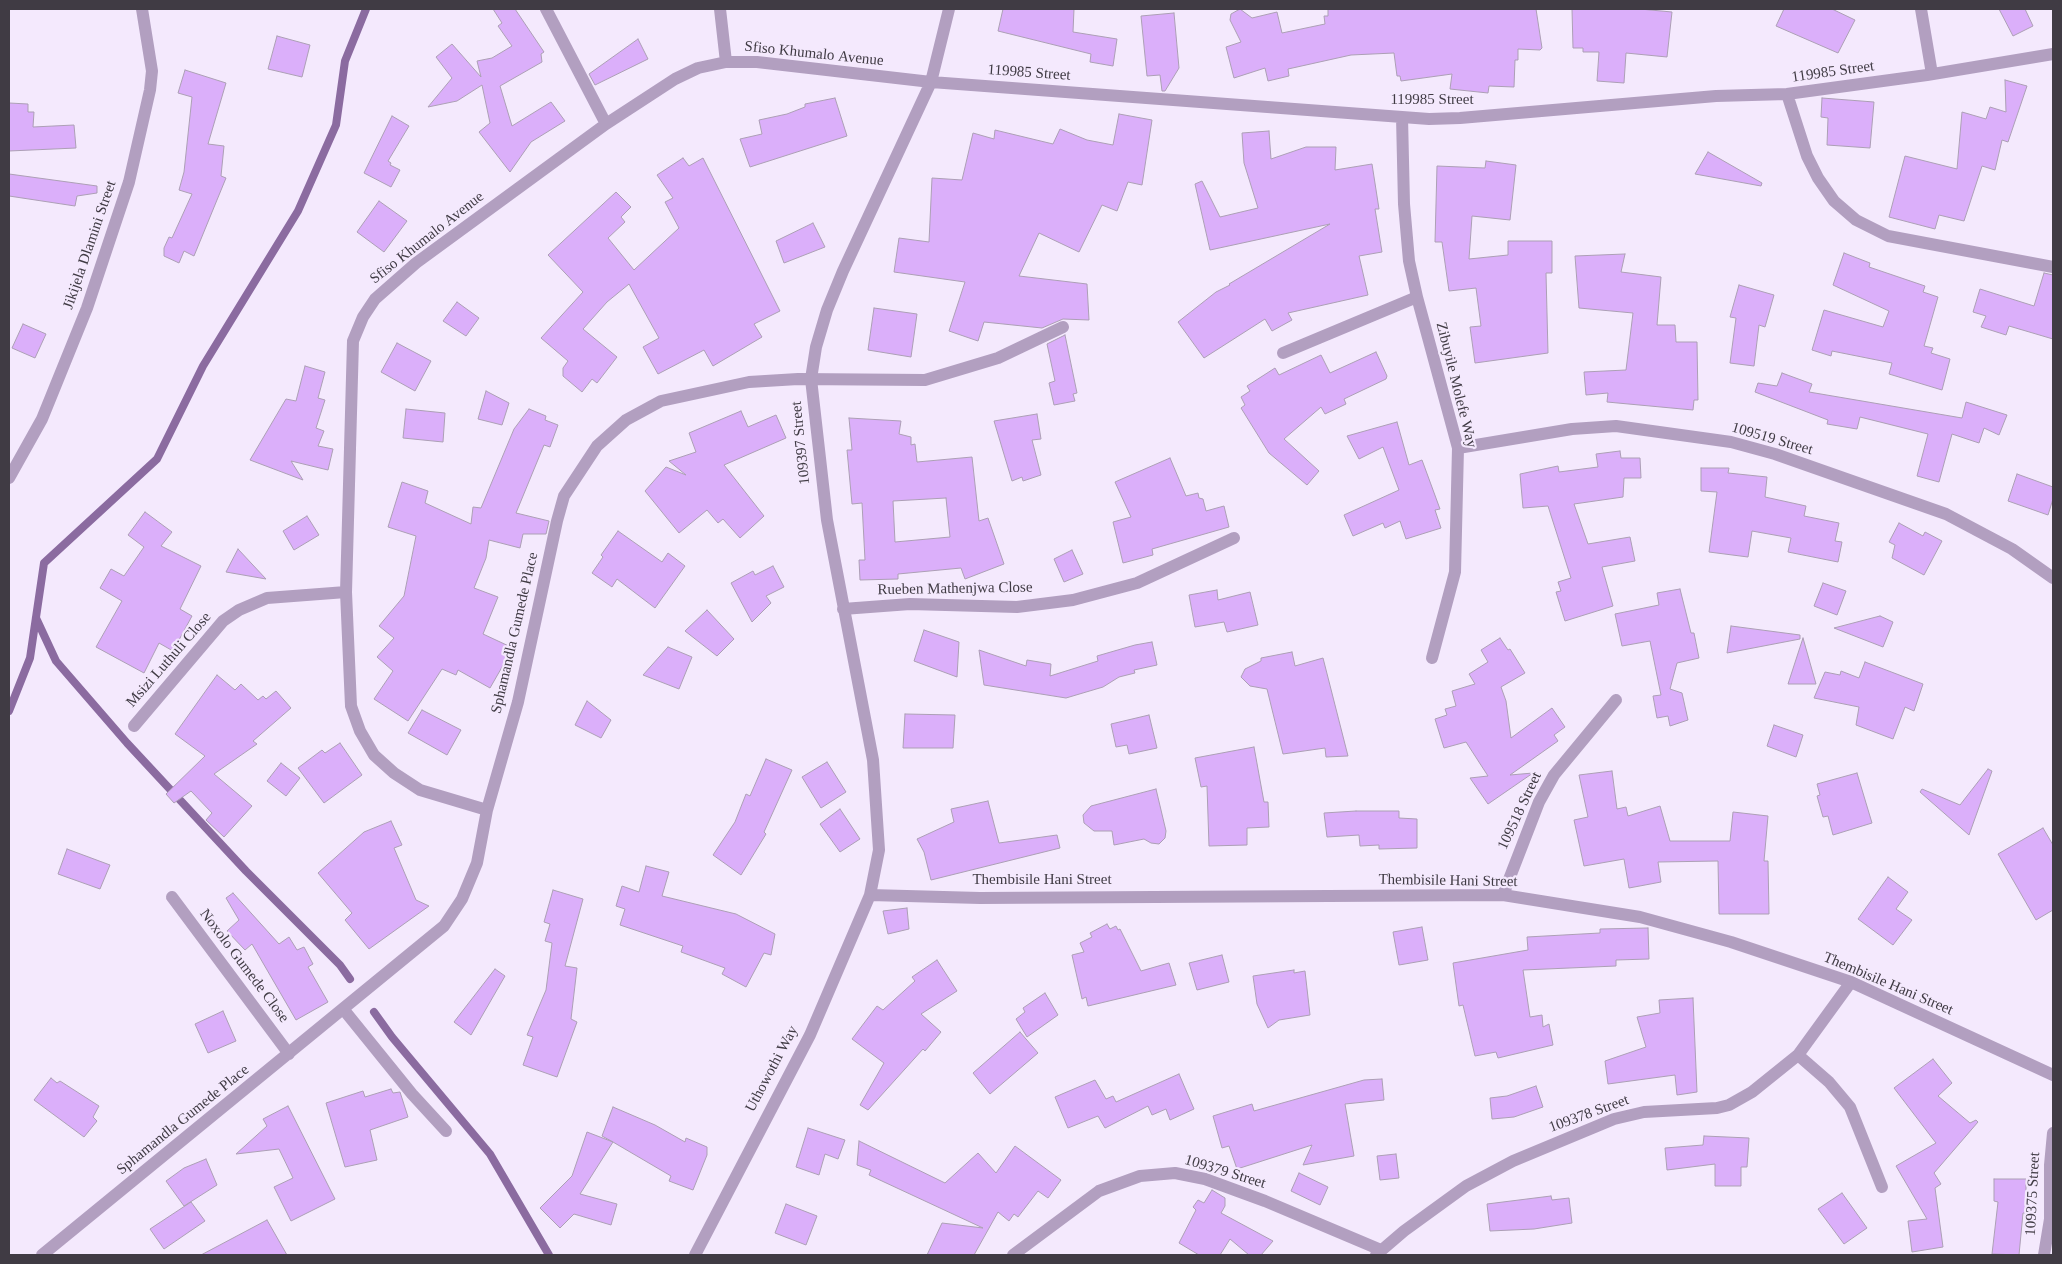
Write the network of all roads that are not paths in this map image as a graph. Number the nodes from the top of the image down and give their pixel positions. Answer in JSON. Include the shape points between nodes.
{"nodes":[{"id":1,"x":142,"y":9,"type":"edge"},
{"id":2,"x":546,"y":9,"type":"edge"},
{"id":3,"x":720,"y":9,"type":"edge"},
{"id":4,"x":949,"y":9,"type":"edge"},
{"id":5,"x":1921,"y":9,"type":"edge"},
{"id":6,"x":2053,"y":54,"type":"edge"},
{"id":7,"x":726,"y":62,"type":"junction"},
{"id":8,"x":1932,"y":74,"type":"junction"},
{"id":9,"x":931,"y":82,"type":"junction"},
{"id":10,"x":1787,"y":94,"type":"junction"},
{"id":11,"x":1402,"y":117,"type":"junction"},
{"id":12,"x":606,"y":124,"type":"junction"},
{"id":13,"x":2053,"y":266,"type":"edge"},
{"id":14,"x":1417,"y":297,"type":"junction"},
{"id":15,"x":1063,"y":327,"type":"dead end"},
{"id":16,"x":1282,"y":353,"type":"dead end"},
{"id":17,"x":811,"y":379,"type":"junction"},
{"id":18,"x":1458,"y":448,"type":"junction"},
{"id":19,"x":9,"y":478,"type":"edge"},
{"id":20,"x":1234,"y":538,"type":"dead end"},
{"id":21,"x":2053,"y":578,"type":"edge"},
{"id":22,"x":346,"y":592,"type":"junction"},
{"id":23,"x":843,"y":609,"type":"junction"},
{"id":24,"x":1432,"y":658,"type":"dead end"},
{"id":25,"x":1616,"y":700,"type":"dead end"},
{"id":26,"x":134,"y":726,"type":"dead end"},
{"id":27,"x":487,"y":810,"type":"junction"},
{"id":28,"x":870,"y":895,"type":"junction"},
{"id":29,"x":1503,"y":895,"type":"junction"},
{"id":30,"x":172,"y":897,"type":"dead end"},
{"id":31,"x":1851,"y":982,"type":"junction"},
{"id":32,"x":344,"y":1010,"type":"junction"},
{"id":33,"x":289,"y":1054,"type":"junction"},
{"id":34,"x":1798,"y":1055,"type":"junction"},
{"id":35,"x":2053,"y":1075,"type":"edge"},
{"id":36,"x":446,"y":1131,"type":"dead end"},
{"id":37,"x":2053,"y":1134,"type":"edge"},
{"id":38,"x":1882,"y":1187,"type":"dead end"},
{"id":39,"x":1379,"y":1253,"type":"edge"},
{"id":40,"x":42,"y":1255,"type":"edge"},
{"id":41,"x":695,"y":1255,"type":"edge"},
{"id":42,"x":1013,"y":1255,"type":"edge"},
{"id":43,"x":2044,"y":1255,"type":"edge"}],
"edges":[{"from":1,"to":19,"type":"street","name":"Jikijela Dlamini Street","via":[[152,71],[129,182],[87,308],[42,420]]},
{"from":2,"to":12,"type":"street"},
{"from":3,"to":7,"type":"street"},
{"from":4,"to":9,"type":"street","name":"109397 Street"},
{"from":5,"to":8,"type":"street"},
{"from":6,"to":8,"type":"street","name":"119985 Street"},
{"from":7,"to":9,"type":"street","name":"Sfiso Khumalo Avenue","via":[[757,62]]},
{"from":7,"to":12,"type":"street","name":"Sfiso Khumalo Avenue","via":[[698,68],[674,79]]},
{"from":8,"to":10,"type":"street","name":"119985 Street"},
{"from":9,"to":11,"type":"street","name":"119985 Street"},
{"from":9,"to":17,"type":"street","name":"109397 Street","via":[[843,270],[816,347]]},
{"from":10,"to":11,"type":"street","name":"119985 Street","via":[[1716,96],[1460,118]]},
{"from":10,"to":13,"type":"street","via":[[1807,156],[1818,178],[1834,201],[1856,220],[1888,236]]},
{"from":11,"to":14,"type":"street","name":"Zibuyile Molefe Way","via":[[1404,204],[1409,261]]},
{"from":12,"to":22,"type":"street","name":"Sfiso Khumalo Avenue","via":[[416,263],[375,299],[363,316],[353,341]]},
{"from":14,"to":16,"type":"street"},
{"from":14,"to":18,"type":"street","name":"Zibuyile Molefe Way"},
{"from":15,"to":17,"type":"street","name":"Sphamandla Gumede Place","via":[[998,358],[925,380]]},
{"from":17,"to":23,"type":"street","name":"109397 Street","via":[[827,520]]},
{"from":17,"to":27,"type":"street","name":"Sphamandla Gumede Place","via":[[749,382],[661,401],[626,420],[597,446],[564,496],[556,521],[518,702]]},
{"from":18,"to":21,"type":"street","name":"109519 Street","via":[[1572,428],[1616,426],[1731,442],[1775,454],[1946,514],[2012,549]]},
{"from":18,"to":24,"type":"street","name":"Zibuyile Molefe Way","via":[[1455,572]]},
{"from":20,"to":23,"type":"street","name":"Rueben Mathenjwa Close","via":[[1137,583],[1073,600],[1017,608],[910,604]]},
{"from":22,"to":26,"type":"street","name":"Msizi Luthuli Close","via":[[268,598],[239,610],[223,621]]},
{"from":22,"to":27,"type":"street","name":"Sfiso Khumalo Avenue","via":[[351,706],[374,755],[420,790]]},
{"from":23,"to":28,"type":"street","name":"109397 Street","via":[[874,760],[879,850]]},
{"from":25,"to":29,"type":"street","name":"109518 Street","via":[[1554,775],[1515,857]]},
{"from":27,"to":32,"type":"street","name":"Sphamandla Gumede Place","via":[[477,863],[462,899],[444,926]]},
{"from":28,"to":29,"type":"street","name":"Thembisile Hani Street","via":[[980,898]]},
{"from":28,"to":41,"type":"street","name":"Uthowothi Way","via":[[810,1035]]},
{"from":29,"to":31,"type":"street","name":"Thembisile Hani Street","via":[[1640,917],[1731,942]]},
{"from":30,"to":33,"type":"street","name":"Noxolo Gumede Close"},
{"from":31,"to":34,"type":"street","name":"109378 Street"},
{"from":31,"to":35,"type":"street","name":"Thembisile Hani Street"},
{"from":32,"to":33,"type":"street","name":"Sphamandla Gumede Place"},
{"from":32,"to":36,"type":"street"},
{"from":33,"to":40,"type":"street","name":"Sphamandla Gumede Place"},
{"from":34,"to":38,"type":"street","via":[[1829,1082],[1850,1107]]},
{"from":34,"to":39,"type":"street","name":"109378 Street","via":[[1752,1092],[1729,1105],[1644,1112],[1614,1119],[1513,1161],[1466,1186]]},
{"from":37,"to":43,"type":"street","name":"109375 Street","via":[[2050,1219]]},
{"from":39,"to":42,"type":"street","name":"109379 Street","via":[[1265,1201],[1205,1179],[1175,1172],[1140,1176],[1099,1191]]}]}
